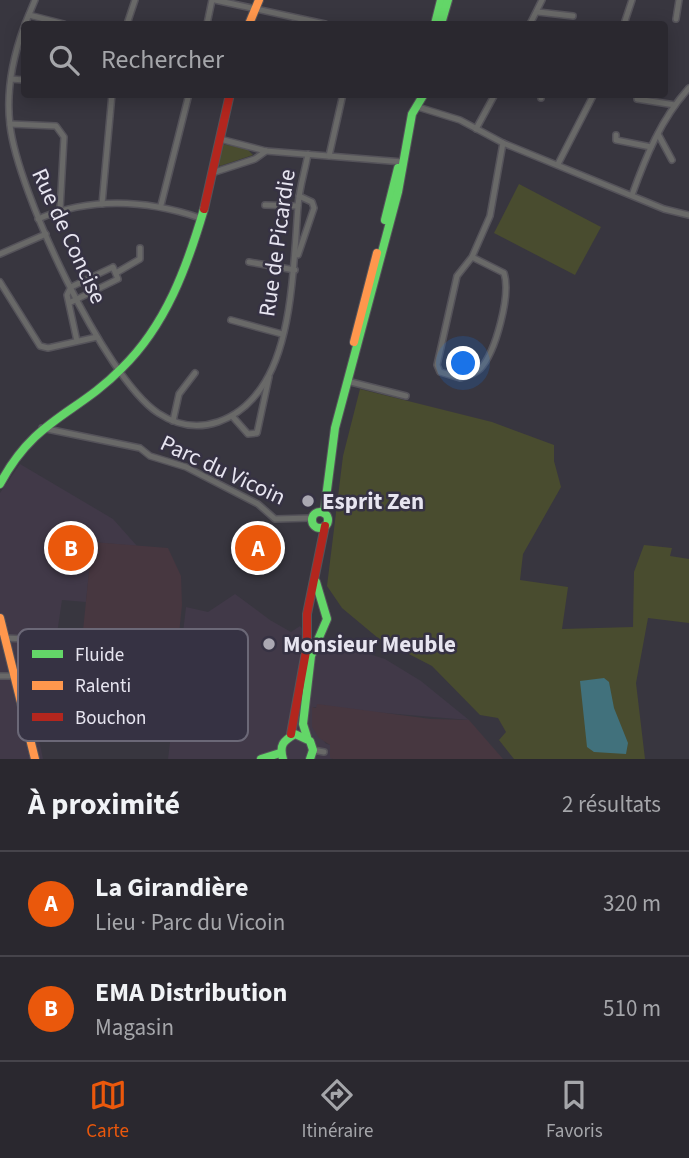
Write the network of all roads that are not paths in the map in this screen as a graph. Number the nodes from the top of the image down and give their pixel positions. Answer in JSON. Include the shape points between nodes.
{"nodes":[{"id":1,"x":36,"y":0,"type":"edge"},
{"id":2,"x":135,"y":0,"type":"edge"},
{"id":3,"x":213,"y":0,"type":"edge"},
{"id":4,"x":441,"y":0,"type":"edge"},
{"id":5,"x":448,"y":0,"type":"edge"},
{"id":6,"x":542,"y":0,"type":"edge"},
{"id":7,"x":632,"y":0,"type":"edge"},
{"id":8,"x":680,"y":0,"type":"edge"},
{"id":9,"x":257,"y":4,"type":"edge"},
{"id":10,"x":537,"y":12,"type":"junction"},
{"id":11,"x":29,"y":15,"type":"junction"},
{"id":12,"x":573,"y":16,"type":"dead end"},
{"id":13,"x":676,"y":19,"type":"dead end"},
{"id":14,"x":27,"y":21,"type":"edge"},
{"id":15,"x":52,"y":21,"type":"edge"},
{"id":16,"x":128,"y":21,"type":"edge"},
{"id":17,"x":208,"y":21,"type":"edge"},
{"id":18,"x":250,"y":21,"type":"edge"},
{"id":19,"x":315,"y":21,"type":"edge"},
{"id":20,"x":436,"y":21,"type":"edge"},
{"id":21,"x":442,"y":21,"type":"edge"},
{"id":22,"x":532,"y":21,"type":"edge"},
{"id":23,"x":625,"y":21,"type":"edge"},
{"id":24,"x":21,"y":40,"type":"edge"},
{"id":25,"x":11,"y":79,"type":"junction"},
{"id":26,"x":21,"y":80,"type":"edge"},
{"id":27,"x":0,"y":88,"type":"edge"},
{"id":28,"x":689,"y":88,"type":"edge"},
{"id":29,"x":10,"y":89,"type":"junction"},
{"id":30,"x":112,"y":98,"type":"edge"},
{"id":31,"x":188,"y":98,"type":"edge"},
{"id":32,"x":229,"y":98,"type":"edge"},
{"id":33,"x":341,"y":98,"type":"edge"},
{"id":34,"x":418,"y":98,"type":"edge"},
{"id":35,"x":422,"y":98,"type":"edge"},
{"id":36,"x":493,"y":98,"type":"edge"},
{"id":37,"x":592,"y":98,"type":"edge"},
{"id":38,"x":637,"y":98,"type":"edge"},
{"id":39,"x":675,"y":106,"type":"junction"},
{"id":40,"x":418,"y":107,"type":"junction"},
{"id":41,"x":10,"y":124,"type":"junction"},
{"id":42,"x":476,"y":129,"type":"junction"},
{"id":43,"x":658,"y":134,"type":"junction"},
{"id":44,"x":616,"y":135,"type":"dead end"},
{"id":45,"x":220,"y":139,"type":"junction"},
{"id":46,"x":503,"y":143,"type":"junction"},
{"id":47,"x":651,"y":147,"type":"junction"},
{"id":48,"x":266,"y":150,"type":"junction"},
{"id":49,"x":308,"y":154,"type":"junction"},
{"id":50,"x":329,"y":156,"type":"junction"},
{"id":51,"x":672,"y":160,"type":"dead end"},
{"id":52,"x":403,"y":162,"type":"junction"},
{"id":53,"x":558,"y":164,"type":"junction"},
{"id":54,"x":212,"y":173,"type":"junction"},
{"id":55,"x":632,"y":195,"type":"junction"},
{"id":56,"x":299,"y":196,"type":"junction"},
{"id":57,"x":102,"y":204,"type":"junction"},
{"id":58,"x":161,"y":205,"type":"junction"},
{"id":59,"x":265,"y":205,"type":"dead end"},
{"id":60,"x":298,"y":206,"type":"junction"},
{"id":61,"x":60,"y":210,"type":"junction"},
{"id":62,"x":689,"y":215,"type":"edge"},
{"id":63,"x":200,"y":218,"type":"junction"},
{"id":64,"x":38,"y":219,"type":"junction"},
{"id":65,"x":46,"y":234,"type":"junction"},
{"id":66,"x":140,"y":248,"type":"dead end"},
{"id":67,"x":0,"y":254,"type":"edge"},
{"id":68,"x":472,"y":257,"type":"junction"},
{"id":69,"x":297,"y":258,"type":"junction"},
{"id":70,"x":248,"y":262,"type":"dead end"},
{"id":71,"x":295,"y":270,"type":"junction"},
{"id":72,"x":116,"y":273,"type":"junction"},
{"id":73,"x":0,"y":282,"type":"edge"},
{"id":74,"x":71,"y":287,"type":"junction"},
{"id":75,"x":77,"y":299,"type":"junction"},
{"id":76,"x":69,"y":303,"type":"junction"},
{"id":77,"x":231,"y":320,"type":"dead end"},
{"id":78,"x":282,"y":334,"type":"junction"},
{"id":79,"x":97,"y":337,"type":"junction"},
{"id":80,"x":77,"y":341,"type":"junction"},
{"id":81,"x":121,"y":370,"type":"junction"},
{"id":82,"x":195,"y":373,"type":"dead end"},
{"id":83,"x":268,"y":376,"type":"junction"},
{"id":84,"x":346,"y":380,"type":"junction"},
{"id":85,"x":406,"y":396,"type":"dead end"},
{"id":86,"x":233,"y":417,"type":"junction"},
{"id":87,"x":173,"y":421,"type":"junction"},
{"id":88,"x":39,"y":428,"type":"junction"},
{"id":89,"x":0,"y":484,"type":"edge"},
{"id":90,"x":319,"y":519,"type":"junction"},
{"id":91,"x":316,"y":581,"type":"junction"},
{"id":92,"x":0,"y":618,"type":"edge"},
{"id":93,"x":5,"y":638,"type":"junction"},
{"id":94,"x":18,"y":639,"type":"edge"},
{"id":95,"x":0,"y":676,"type":"edge"},
{"id":96,"x":15,"y":677,"type":"junction"},
{"id":97,"x":18,"y":689,"type":"edge"},
{"id":98,"x":292,"y":734,"type":"junction"},
{"id":99,"x":307,"y":737,"type":"junction"},
{"id":100,"x":31,"y":741,"type":"edge"},
{"id":101,"x":324,"y":752,"type":"dead end"},
{"id":102,"x":311,"y":754,"type":"edge"},
{"id":103,"x":281,"y":756,"type":"edge"},
{"id":104,"x":35,"y":759,"type":"edge"},
{"id":105,"x":261,"y":759,"type":"edge"}],
"edges":[{"from":1,"to":11,"type":"street","name":"Rue de Concise"},
{"from":2,"to":16,"type":"street"},
{"from":3,"to":9,"type":"street"},
{"from":3,"to":17,"type":"street"},
{"from":4,"to":20,"type":"main road"},
{"from":5,"to":21,"type":"main road"},
{"from":6,"to":10,"type":"street"},
{"from":7,"to":23,"type":"street"},
{"from":8,"to":13,"type":"street"},
{"from":9,"to":18,"type":"main road"},
{"from":9,"to":19,"type":"street"},
{"from":10,"to":12,"type":"street"},
{"from":10,"to":22,"type":"street"},
{"from":11,"to":14,"type":"street","name":"Rue de Concise"},
{"from":11,"to":15,"type":"street"},
{"from":24,"to":25,"type":"street","name":"Rue de Concise"},
{"from":25,"to":26,"type":"street"},
{"from":25,"to":29,"type":"street","name":"Rue de Concise"},
{"from":27,"to":29,"type":"street"},
{"from":28,"to":39,"type":"street"},
{"from":29,"to":41,"type":"street","name":"Rue de Concise"},
{"from":30,"to":57,"type":"street"},
{"from":31,"to":58,"type":"street"},
{"from":32,"to":45,"type":"main road"},
{"from":33,"to":50,"type":"street"},
{"from":34,"to":40,"type":"main road"},
{"from":35,"to":40,"type":"main road"},
{"from":36,"to":42,"type":"street"},
{"from":37,"to":53,"type":"street"},
{"from":38,"to":39,"type":"street"},
{"from":39,"to":43,"type":"street"},
{"from":40,"to":42,"type":"street"},
{"from":40,"to":52,"type":"main road","via":[[412,114]]},
{"from":41,"to":61,"type":"street","via":[[61,130]]},
{"from":41,"to":64,"type":"street","name":"Rue de Concise","via":[[18,166]]},
{"from":42,"to":46,"type":"street"},
{"from":43,"to":47,"type":"street"},
{"from":43,"to":51,"type":"street"},
{"from":44,"to":47,"type":"street","via":[[616,139]]},
{"from":45,"to":48,"type":"street"},
{"from":45,"to":54,"type":"main road"},
{"from":46,"to":53,"type":"street"},
{"from":46,"to":68,"type":"street","via":[[491,216]]},
{"from":47,"to":55,"type":"street"},
{"from":48,"to":49,"type":"street"},
{"from":48,"to":54,"type":"street","via":[[255,159]]},
{"from":49,"to":50,"type":"street"},
{"from":49,"to":56,"type":"street","name":"Rue de Picardie"},
{"from":50,"to":52,"type":"street"},
{"from":52,"to":84,"type":"main road","via":[[396,174]]},
{"from":53,"to":55,"type":"street"},
{"from":54,"to":63,"type":"main road"},
{"from":55,"to":62,"type":"street"},
{"from":56,"to":60,"type":"street","name":"Rue de Picardie"},
{"from":56,"to":69,"type":"street","via":[[314,208]]},
{"from":57,"to":58,"type":"street"},
{"from":57,"to":61,"type":"street"},
{"from":58,"to":63,"type":"street"},
{"from":59,"to":60,"type":"street"},
{"from":60,"to":69,"type":"street","name":"Rue de Picardie"},
{"from":61,"to":64,"type":"street"},
{"from":63,"to":81,"type":"main road","via":[[169,303]]},
{"from":64,"to":65,"type":"street","name":"Rue de Concise"},
{"from":65,"to":67,"type":"street"},
{"from":65,"to":74,"type":"street","name":"Rue de Concise"},
{"from":66,"to":72,"type":"street","via":[[139,259]]},
{"from":68,"to":68,"type":"street","via":[[457,276],[437,365],[440,372],[460,378],[481,368],[495,338],[508,284],[504,273]]},
{"from":69,"to":71,"type":"street","name":"Rue de Picardie"},
{"from":70,"to":71,"type":"street"},
{"from":71,"to":78,"type":"street","name":"Rue de Picardie"},
{"from":72,"to":74,"type":"street","via":[[113,267]]},
{"from":72,"to":75,"type":"street","via":[[118,279]]},
{"from":73,"to":80,"type":"street","via":[[40,346]]},
{"from":74,"to":75,"type":"street","name":"Rue de Concise"},
{"from":74,"to":76,"type":"street"},
{"from":75,"to":76,"type":"street"},
{"from":75,"to":79,"type":"street","name":"Rue de Concise"},
{"from":76,"to":80,"type":"street"},
{"from":77,"to":78,"type":"street"},
{"from":78,"to":83,"type":"street","name":"Rue de Picardie"},
{"from":79,"to":80,"type":"street"},
{"from":79,"to":81,"type":"street","name":"Rue de Concise"},
{"from":81,"to":87,"type":"street","via":[[143,401]]},
{"from":81,"to":88,"type":"main road"},
{"from":82,"to":87,"type":"street","via":[[180,394]]},
{"from":83,"to":86,"type":"street","name":"Rue de Picardie"},
{"from":83,"to":86,"type":"street","name":"Rue de Picardie","via":[[257,433],[248,434]]},
{"from":84,"to":85,"type":"street"},
{"from":84,"to":90,"type":"main road","via":[[332,428]]},
{"from":86,"to":87,"type":"street","via":[[205,424]]},
{"from":88,"to":89,"type":"main road"},
{"from":88,"to":90,"type":"street","name":"Parc du Vicoin","via":[[140,448],[258,504],[275,519]]},
{"from":90,"to":91,"type":"main road"},
{"from":91,"to":98,"type":"main road","via":[[307,614]]},
{"from":91,"to":99,"type":"main road","via":[[327,619],[313,647],[303,724]]},
{"from":92,"to":93,"type":"main road"},
{"from":93,"to":94,"type":"street"},
{"from":93,"to":96,"type":"main road"},
{"from":95,"to":96,"type":"street"},
{"from":96,"to":97,"type":"main road"},
{"from":98,"to":99,"type":"main road"},
{"from":98,"to":103,"type":"main road","via":[[282,741]]},
{"from":99,"to":102,"type":"main road"},
{"from":100,"to":104,"type":"main road"},
{"from":101,"to":102,"type":"street"},
{"from":103,"to":105,"type":"main road"}]}
